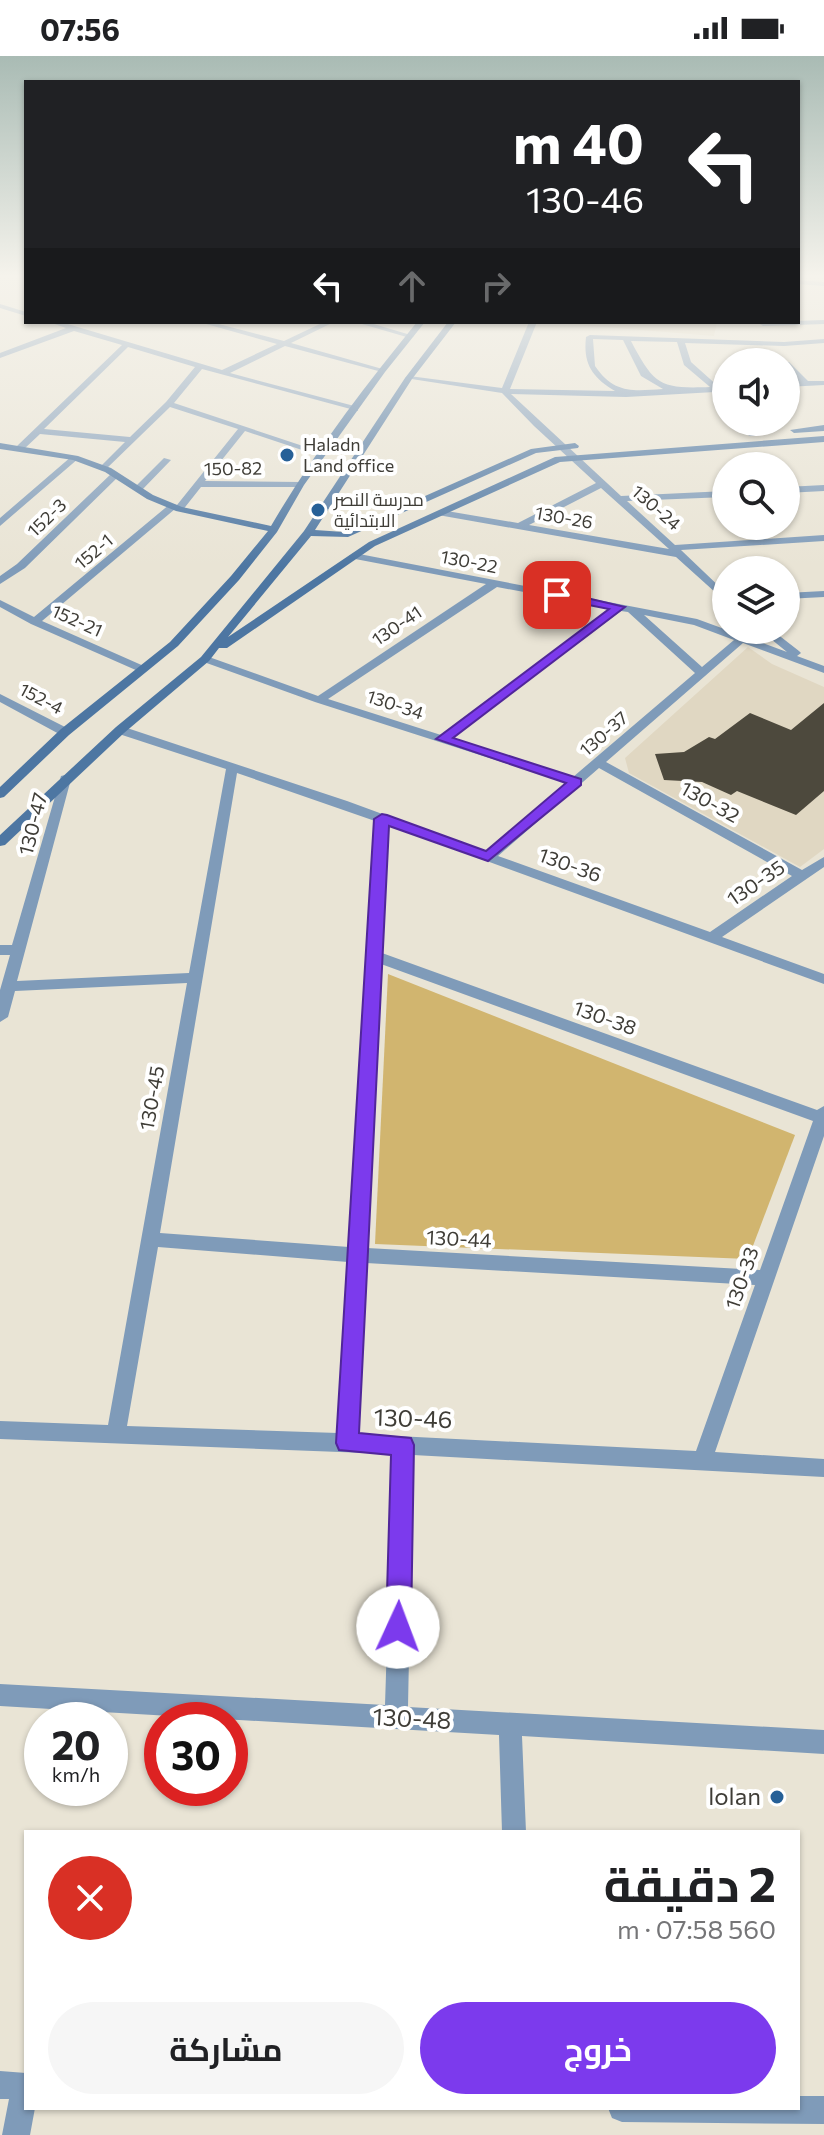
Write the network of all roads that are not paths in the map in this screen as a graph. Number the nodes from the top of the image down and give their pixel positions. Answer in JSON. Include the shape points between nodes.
{"nodes":[{"id":1,"x":98,"y":373,"type":"edge"},
{"id":2,"x":194,"y":373,"type":"edge"},
{"id":3,"x":223,"y":373,"type":"edge"},
{"id":4,"x":380,"y":373,"type":"edge"},
{"id":5,"x":413,"y":373,"type":"edge"},
{"id":6,"x":512,"y":373,"type":"edge"},
{"id":7,"x":595,"y":373,"type":"edge"},
{"id":8,"x":644,"y":373,"type":"edge"},
{"id":9,"x":409,"y":378,"type":"junction"},
{"id":10,"x":800,"y":378,"type":"edge"},
{"id":11,"x":824,"y":383,"type":"edge"},
{"id":12,"x":800,"y":384,"type":"edge"},
{"id":13,"x":806,"y":384,"type":"junction"},
{"id":14,"x":712,"y":389,"type":"edge"},
{"id":15,"x":505,"y":391,"type":"junction"},
{"id":16,"x":671,"y":391,"type":"junction"},
{"id":17,"x":626,"y":395,"type":"junction"},
{"id":18,"x":169,"y":404,"type":"junction"},
{"id":19,"x":355,"y":409,"type":"junction"},
{"id":20,"x":342,"y":427,"type":"junction"},
{"id":21,"x":243,"y":428,"type":"junction"},
{"id":22,"x":824,"y":428,"type":"edge"},
{"id":23,"x":800,"y":430,"type":"edge"},
{"id":24,"x":39,"y":431,"type":"junction"},
{"id":25,"x":373,"y":431,"type":"junction"},
{"id":26,"x":722,"y":436,"type":"edge"},
{"id":27,"x":824,"y":439,"type":"edge"},
{"id":28,"x":131,"y":440,"type":"junction"},
{"id":29,"x":603,"y":444,"type":"dead end"},
{"id":30,"x":589,"y":445,"type":"dead end"},
{"id":31,"x":0,"y":446,"type":"edge"},
{"id":32,"x":559,"y":447,"type":"junction"},
{"id":33,"x":20,"y":448,"type":"junction"},
{"id":34,"x":323,"y":454,"type":"junction"},
{"id":35,"x":75,"y":458,"type":"junction"},
{"id":36,"x":570,"y":458,"type":"junction"},
{"id":37,"x":167,"y":460,"type":"dead end"},
{"id":38,"x":104,"y":468,"type":"junction"},
{"id":39,"x":115,"y":475,"type":"junction"},
{"id":40,"x":198,"y":484,"type":"junction"},
{"id":41,"x":601,"y":484,"type":"junction"},
{"id":42,"x":300,"y":485,"type":"junction"},
{"id":43,"x":824,"y":488,"type":"edge"},
{"id":44,"x":138,"y":489,"type":"junction"},
{"id":45,"x":800,"y":489,"type":"edge"},
{"id":46,"x":712,"y":495,"type":"edge"},
{"id":47,"x":618,"y":499,"type":"junction"},
{"id":48,"x":176,"y":508,"type":"junction"},
{"id":49,"x":441,"y":513,"type":"junction"},
{"id":50,"x":0,"y":523,"type":"edge"},
{"id":51,"x":520,"y":526,"type":"junction"},
{"id":52,"x":274,"y":530,"type":"junction"},
{"id":53,"x":308,"y":533,"type":"junction"},
{"id":54,"x":824,"y":538,"type":"edge"},
{"id":55,"x":678,"y":551,"type":"junction"},
{"id":56,"x":354,"y":556,"type":"junction"},
{"id":57,"x":0,"y":581,"type":"edge"},
{"id":58,"x":495,"y":583,"type":"junction"},
{"id":59,"x":712,"y":585,"type":"edge"},
{"id":60,"x":824,"y":594,"type":"edge"},
{"id":61,"x":800,"y":595,"type":"edge"},
{"id":62,"x":0,"y":603,"type":"edge"},
{"id":63,"x":625,"y":608,"type":"junction"},
{"id":64,"x":35,"y":622,"type":"junction"},
{"id":65,"x":712,"y":628,"type":"edge"},
{"id":66,"x":736,"y":644,"type":"edge"},
{"id":67,"x":755,"y":644,"type":"edge"},
{"id":68,"x":783,"y":644,"type":"edge"},
{"id":69,"x":205,"y":659,"type":"junction"},
{"id":70,"x":824,"y":663,"type":"edge"},
{"id":71,"x":809,"y":664,"type":"junction"},
{"id":72,"x":142,"y":669,"type":"junction"},
{"id":73,"x":824,"y":670,"type":"edge"},
{"id":74,"x":702,"y":673,"type":"junction"},
{"id":75,"x":0,"y":697,"type":"edge"},
{"id":76,"x":319,"y":700,"type":"junction"},
{"id":77,"x":120,"y":730,"type":"junction"},
{"id":78,"x":65,"y":732,"type":"junction"},
{"id":79,"x":443,"y":739,"type":"junction"},
{"id":80,"x":598,"y":762,"type":"junction"},
{"id":81,"x":232,"y":769,"type":"junction"},
{"id":82,"x":65,"y":779,"type":"junction"},
{"id":83,"x":576,"y":782,"type":"junction"},
{"id":84,"x":0,"y":794,"type":"edge"},
{"id":85,"x":382,"y":819,"type":"junction"},
{"id":86,"x":0,"y":842,"type":"edge"},
{"id":87,"x":488,"y":857,"type":"junction"},
{"id":88,"x":824,"y":861,"type":"edge"},
{"id":89,"x":802,"y":876,"type":"junction"},
{"id":90,"x":711,"y":938,"type":"junction"},
{"id":91,"x":0,"y":950,"type":"edge"},
{"id":92,"x":20,"y":950,"type":"junction"},
{"id":93,"x":374,"y":956,"type":"junction"},
{"id":94,"x":196,"y":978,"type":"junction"},
{"id":95,"x":824,"y":979,"type":"edge"},
{"id":96,"x":10,"y":986,"type":"junction"},
{"id":97,"x":0,"y":1017,"type":"edge"},
{"id":98,"x":823,"y":1115,"type":"edge"},
{"id":99,"x":150,"y":1239,"type":"junction"},
{"id":100,"x":356,"y":1255,"type":"junction"},
{"id":101,"x":765,"y":1278,"type":"junction"},
{"id":102,"x":0,"y":1430,"type":"edge"},
{"id":103,"x":116,"y":1435,"type":"junction"},
{"id":104,"x":347,"y":1443,"type":"junction"},
{"id":105,"x":403,"y":1445,"type":"junction"},
{"id":106,"x":703,"y":1459,"type":"junction"},
{"id":107,"x":824,"y":1468,"type":"edge"},
{"id":108,"x":0,"y":1695,"type":"edge"},
{"id":109,"x":396,"y":1718,"type":"junction"},
{"id":110,"x":510,"y":1723,"type":"junction"},
{"id":111,"x":824,"y":1742,"type":"edge"},
{"id":112,"x":514,"y":1830,"type":"edge"},
{"id":113,"x":0,"y":2085,"type":"edge"},
{"id":114,"x":24,"y":2087,"type":"edge"},
{"id":115,"x":24,"y":2097,"type":"edge"},
{"id":116,"x":800,"y":2110,"type":"edge"},
{"id":117,"x":824,"y":2110,"type":"edge"},
{"id":118,"x":16,"y":2135,"type":"edge"}],
"edges":[{"from":1,"to":24,"type":"street"},
{"from":2,"to":18,"type":"street"},
{"from":3,"to":19,"type":"street"},
{"from":4,"to":19,"type":"main road"},
{"from":5,"to":9,"type":"main road"},
{"from":6,"to":15,"type":"street"},
{"from":7,"to":17,"type":"street"},
{"from":8,"to":16,"type":"street"},
{"from":9,"to":15,"type":"street"},
{"from":9,"to":25,"type":"main road"},
{"from":10,"to":13,"type":"street"},
{"from":11,"to":13,"type":"street"},
{"from":12,"to":13,"type":"street"},
{"from":14,"to":16,"type":"street"},
{"from":15,"to":17,"type":"street"},
{"from":15,"to":32,"type":"street","name":"130-24"},
{"from":16,"to":17,"type":"street"},
{"from":18,"to":21,"type":"street"},
{"from":18,"to":28,"type":"street"},
{"from":19,"to":20,"type":"main road"},
{"from":20,"to":25,"type":"main road"},
{"from":20,"to":34,"type":"main road"},
{"from":21,"to":34,"type":"street"},
{"from":21,"to":40,"type":"street"},
{"from":22,"to":23,"type":"main road"},
{"from":24,"to":28,"type":"street"},
{"from":24,"to":33,"type":"street"},
{"from":25,"to":53,"type":"main road"},
{"from":26,"to":29,"type":"main road"},
{"from":27,"to":36,"type":"main road"},
{"from":28,"to":38,"type":"street"},
{"from":30,"to":32,"type":"main road"},
{"from":31,"to":33,"type":"main road"},
{"from":32,"to":36,"type":"street","name":"130-24"},
{"from":32,"to":53,"type":"main road","via":[[534,451],[345,535]]},
{"from":33,"to":35,"type":"main road"},
{"from":34,"to":42,"type":"main road"},
{"from":35,"to":38,"type":"main road"},
{"from":35,"to":50,"type":"street"},
{"from":36,"to":41,"type":"street","name":"130-24"},
{"from":36,"to":49,"type":"main road"},
{"from":37,"to":44,"type":"street"},
{"from":38,"to":39,"type":"main road"},
{"from":39,"to":44,"type":"main road"},
{"from":39,"to":57,"type":"street","name":"152-3"},
{"from":40,"to":42,"type":"street","name":"150-82"},
{"from":40,"to":48,"type":"street","name":"150-82"},
{"from":41,"to":47,"type":"street","name":"130-24"},
{"from":41,"to":51,"type":"street"},
{"from":42,"to":52,"type":"main road"},
{"from":43,"to":45,"type":"street"},
{"from":44,"to":48,"type":"main road"},
{"from":46,"to":47,"type":"street"},
{"from":47,"to":55,"type":"street","name":"130-24"},
{"from":48,"to":52,"type":"main road"},
{"from":48,"to":64,"type":"street","name":"152-1"},
{"from":49,"to":51,"type":"street","name":"130-26"},
{"from":49,"to":56,"type":"main road"},
{"from":51,"to":55,"type":"street","name":"130-26"},
{"from":52,"to":72,"type":"main road","via":[[174,644]]},
{"from":53,"to":69,"type":"main road"},
{"from":54,"to":55,"type":"street","name":"130-26"},
{"from":55,"to":59,"type":"street","name":"130-24"},
{"from":56,"to":58,"type":"street","name":"130-22"},
{"from":56,"to":69,"type":"main road"},
{"from":58,"to":63,"type":"street","name":"130-22"},
{"from":58,"to":76,"type":"street","name":"130-41"},
{"from":60,"to":61,"type":"street"},
{"from":62,"to":64,"type":"street","name":"152-21"},
{"from":63,"to":65,"type":"street","name":"130-22"},
{"from":63,"to":74,"type":"street"},
{"from":63,"to":79,"type":"street"},
{"from":64,"to":72,"type":"street","name":"152-21"},
{"from":66,"to":74,"type":"street","name":"130-37"},
{"from":67,"to":71,"type":"street","name":"130-22"},
{"from":68,"to":71,"type":"street"},
{"from":69,"to":76,"type":"street","name":"130-34"},
{"from":69,"to":77,"type":"main road"},
{"from":70,"to":71,"type":"street"},
{"from":71,"to":73,"type":"street"},
{"from":72,"to":78,"type":"main road"},
{"from":74,"to":80,"type":"street","name":"130-37"},
{"from":75,"to":78,"type":"street","name":"152-4"},
{"from":76,"to":79,"type":"street","name":"130-34"},
{"from":77,"to":81,"type":"street","name":"130-36"},
{"from":77,"to":82,"type":"main road"},
{"from":78,"to":84,"type":"main road"},
{"from":79,"to":83,"type":"street","name":"130-34"},
{"from":80,"to":83,"type":"street","name":"130-37"},
{"from":80,"to":89,"type":"street","name":"130-32"},
{"from":81,"to":85,"type":"street","name":"130-36"},
{"from":81,"to":94,"type":"street","name":"130-45"},
{"from":82,"to":86,"type":"main road"},
{"from":82,"to":92,"type":"street","name":"130-47"},
{"from":83,"to":87,"type":"street","name":"130-37"},
{"from":85,"to":87,"type":"street","name":"130-36"},
{"from":85,"to":93,"type":"street"},
{"from":87,"to":90,"type":"street","name":"130-36"},
{"from":88,"to":89,"type":"street","name":"130-35"},
{"from":89,"to":90,"type":"street","name":"130-35"},
{"from":90,"to":95,"type":"street","name":"130-36"},
{"from":91,"to":92,"type":"street"},
{"from":92,"to":96,"type":"street","name":"130-47"},
{"from":93,"to":98,"type":"street","name":"130-38"},
{"from":93,"to":100,"type":"street"},
{"from":94,"to":96,"type":"street"},
{"from":94,"to":99,"type":"street","name":"130-45"},
{"from":96,"to":97,"type":"street","name":"130-47"},
{"from":98,"to":101,"type":"street","name":"130-33"},
{"from":99,"to":100,"type":"street","name":"130-44"},
{"from":99,"to":103,"type":"street","name":"130-45"},
{"from":100,"to":101,"type":"street","name":"130-44"},
{"from":100,"to":104,"type":"street"},
{"from":101,"to":106,"type":"street","name":"130-33"},
{"from":102,"to":103,"type":"street","name":"130-46"},
{"from":103,"to":104,"type":"street","name":"130-46"},
{"from":104,"to":105,"type":"street","name":"130-46"},
{"from":105,"to":106,"type":"street","name":"130-46"},
{"from":105,"to":109,"type":"street"},
{"from":106,"to":107,"type":"street","name":"130-46"},
{"from":108,"to":109,"type":"street","name":"130-48"},
{"from":109,"to":110,"type":"street","name":"130-48"},
{"from":110,"to":111,"type":"street","name":"130-48"},
{"from":110,"to":112,"type":"street"},
{"from":113,"to":114,"type":"street"},
{"from":115,"to":118,"type":"street"},
{"from":116,"to":117,"type":"street"}]}
